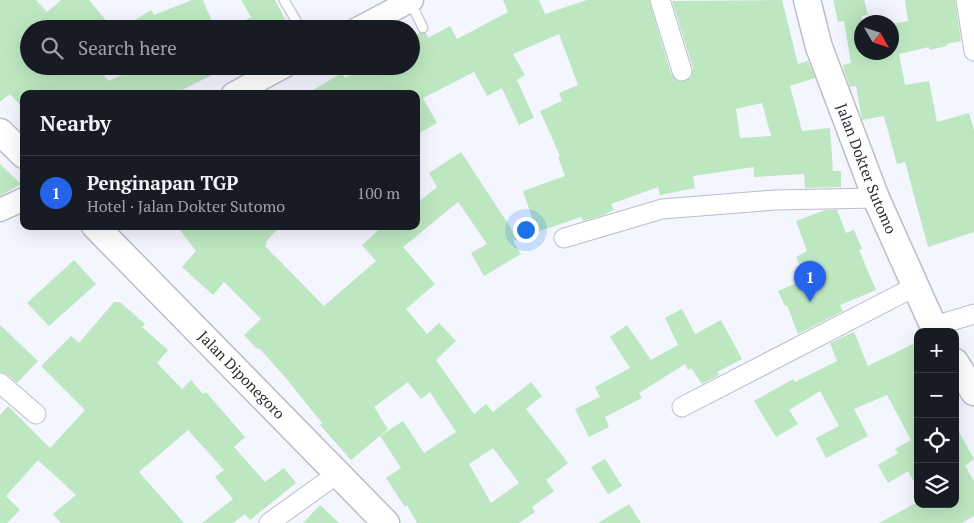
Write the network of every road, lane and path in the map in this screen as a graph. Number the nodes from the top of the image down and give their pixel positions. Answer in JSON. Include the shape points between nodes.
{"nodes":[{"id":1,"x":284,"y":0,"type":"edge"},
{"id":2,"x":411,"y":0,"type":"edge"},
{"id":3,"x":660,"y":0,"type":"edge"},
{"id":4,"x":807,"y":0,"type":"edge"},
{"id":5,"x":966,"y":0,"type":"edge"},
{"id":6,"x":296,"y":20,"type":"edge"},
{"id":7,"x":374,"y":20,"type":"edge"},
{"id":8,"x":424,"y":28,"type":"dead end"},
{"id":9,"x":974,"y":51,"type":"edge"},
{"id":10,"x":682,"y":71,"type":"dead end"},
{"id":11,"x":268,"y":75,"type":"edge"},
{"id":12,"x":240,"y":90,"type":"edge"},
{"id":13,"x":0,"y":132,"type":"edge"},
{"id":14,"x":20,"y":151,"type":"edge"},
{"id":15,"x":876,"y":198,"type":"junction"},
{"id":16,"x":20,"y":201,"type":"edge"},
{"id":17,"x":0,"y":210,"type":"edge"},
{"id":18,"x":100,"y":230,"type":"edge"},
{"id":19,"x":564,"y":238,"type":"dead end"},
{"id":20,"x":916,"y":286,"type":"junction"},
{"id":21,"x":974,"y":314,"type":"edge"},
{"id":22,"x":935,"y":328,"type":"edge"},
{"id":23,"x":938,"y":328,"type":"edge"},
{"id":24,"x":959,"y":368,"type":"edge"},
{"id":25,"x":0,"y":383,"type":"edge"},
{"id":26,"x":974,"y":392,"type":"edge"},
{"id":27,"x":682,"y":407,"type":"dead end"},
{"id":28,"x":36,"y":414,"type":"dead end"},
{"id":29,"x":337,"y":474,"type":"junction"},
{"id":30,"x":269,"y":523,"type":"edge"},
{"id":31,"x":386,"y":523,"type":"edge"}],
"edges":[{"from":1,"to":6,"type":"lane"},
{"from":2,"to":7,"type":"street"},
{"from":2,"to":8,"type":"lane"},
{"from":3,"to":10,"type":"street"},
{"from":4,"to":15,"type":"main road","name":"Jalan Dokter Sutomo","via":[[819,47]]},
{"from":5,"to":9,"type":"street"},
{"from":11,"to":12,"type":"street"},
{"from":13,"to":14,"type":"main road"},
{"from":15,"to":19,"type":"street","via":[[774,200],[662,209]]},
{"from":15,"to":20,"type":"main road","name":"Jalan Dokter Sutomo"},
{"from":16,"to":17,"type":"street"},
{"from":18,"to":29,"type":"main road","name":"Jalan Diponegoro"},
{"from":20,"to":22,"type":"main road","name":"Jalan Dokter Sutomo"},
{"from":20,"to":27,"type":"street"},
{"from":21,"to":23,"type":"street"},
{"from":24,"to":26,"type":"main road"},
{"from":25,"to":28,"type":"street"},
{"from":29,"to":30,"type":"street"},
{"from":29,"to":31,"type":"main road","name":"Jalan Diponegoro"}]}
